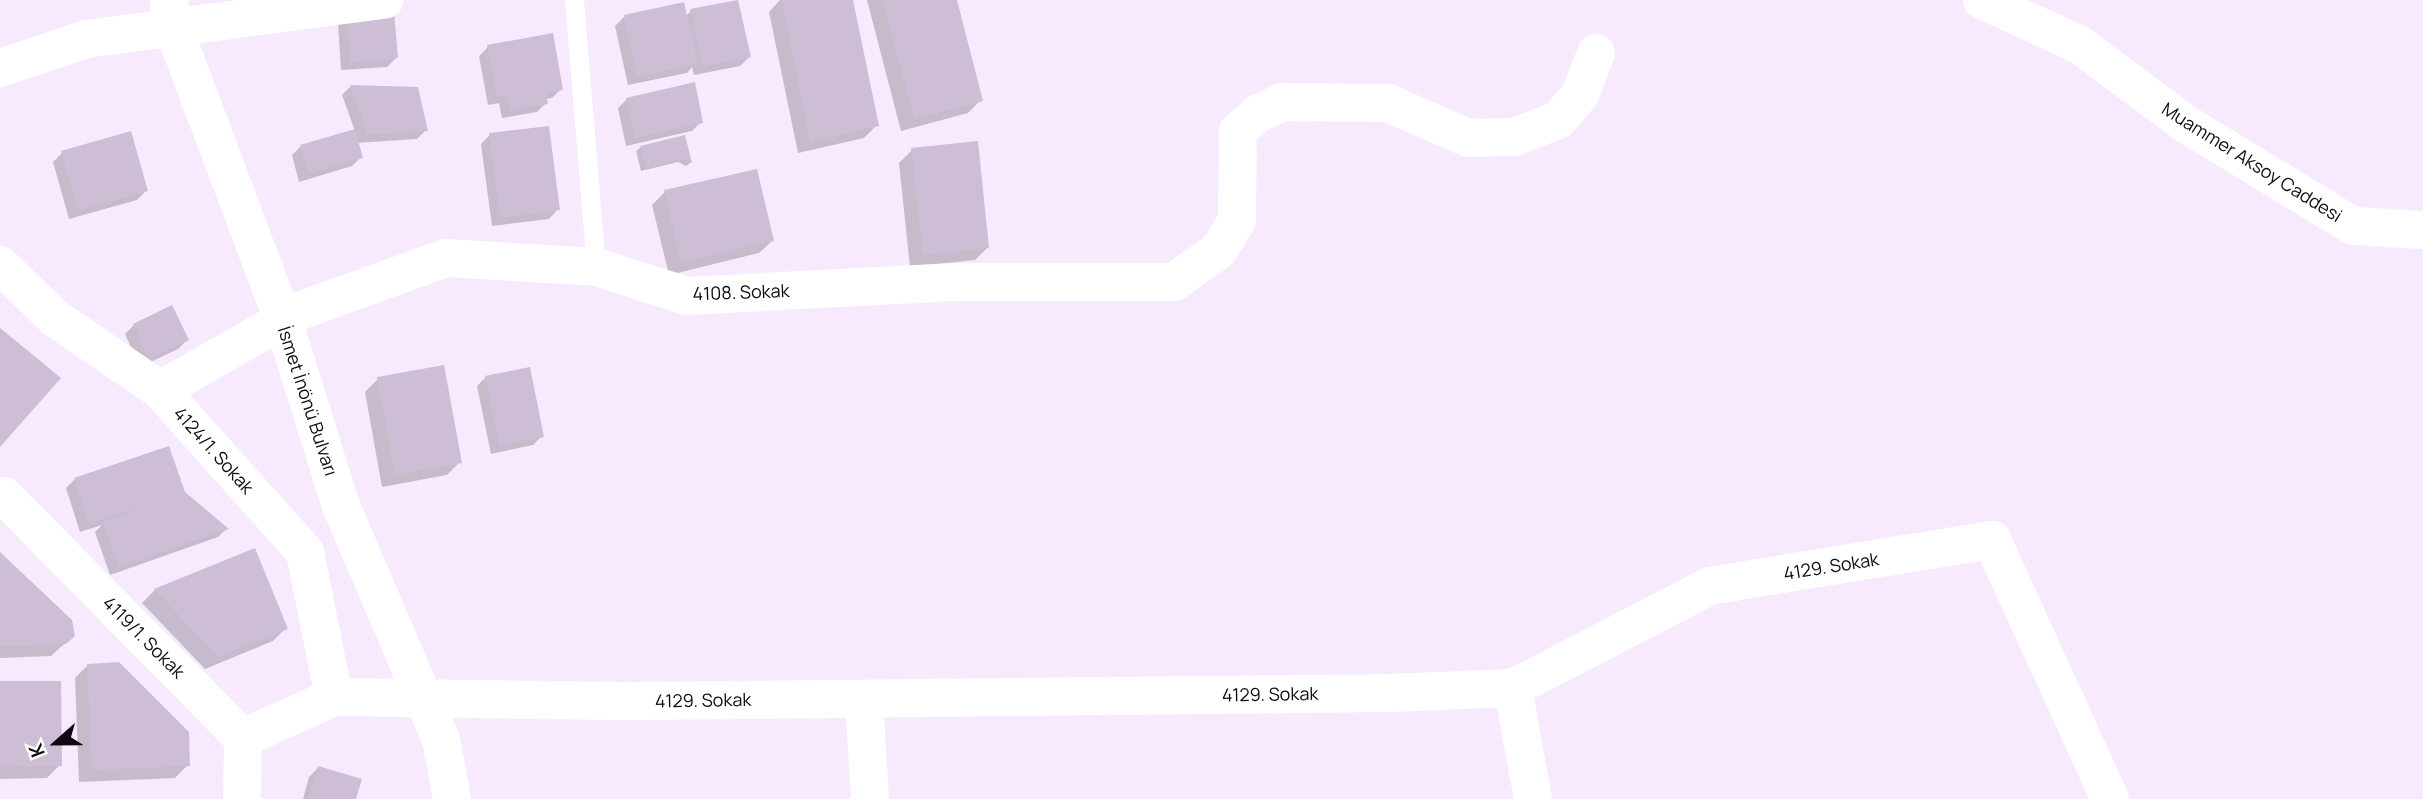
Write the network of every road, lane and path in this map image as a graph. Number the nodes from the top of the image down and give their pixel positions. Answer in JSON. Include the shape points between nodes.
{"nodes":[{"id":1,"x":384,"y":0,"type":"edge"},
{"id":2,"x":574,"y":0,"type":"edge"},
{"id":3,"x":1982,"y":0,"type":"edge"},
{"id":4,"x":171,"y":13,"type":"edge"},
{"id":5,"x":1596,"y":53,"type":"dead end"},
{"id":6,"x":0,"y":68,"type":"edge"},
{"id":7,"x":2423,"y":230,"type":"edge"},
{"id":8,"x":0,"y":264,"type":"edge"},
{"id":9,"x":596,"y":267,"type":"junction"},
{"id":10,"x":283,"y":320,"type":"junction"},
{"id":11,"x":160,"y":390,"type":"junction"},
{"id":12,"x":0,"y":497,"type":"edge"},
{"id":13,"x":1513,"y":688,"type":"junction"},
{"id":14,"x":334,"y":697,"type":"junction"},
{"id":15,"x":424,"y":698,"type":"junction"},
{"id":16,"x":864,"y":699,"type":"junction"},
{"id":17,"x":243,"y":738,"type":"junction"},
{"id":18,"x":242,"y":799,"type":"edge"},
{"id":19,"x":452,"y":799,"type":"edge"},
{"id":20,"x":870,"y":799,"type":"edge"},
{"id":21,"x":1532,"y":799,"type":"edge"},
{"id":22,"x":2110,"y":799,"type":"edge"}],
"edges":[{"from":1,"to":4,"type":"street"},
{"from":2,"to":9,"type":"lane"},
{"from":3,"to":7,"type":"street","name":"Muammer Aksoy Caddesi","via":[[2080,45],[2186,124],[2353,226]]},
{"from":4,"to":6,"type":"street"},
{"from":4,"to":10,"type":"street","name":"İsmet İnönü Bulvarı"},
{"from":5,"to":9,"type":"street","name":"4108. Sokak","via":[[1580,95],[1558,120],[1515,136],[1468,138],[1388,103],[1283,102],[1259,113],[1238,131],[1237,220],[1219,250],[1174,282],[955,282],[687,296]]},
{"from":8,"to":11,"type":"street","name":"4124/1. Sokak","via":[[55,318]]},
{"from":9,"to":10,"type":"street","name":"4108. Sokak","via":[[446,258]]},
{"from":10,"to":11,"type":"street","name":"4108. Sokak"},
{"from":10,"to":15,"type":"street","name":"İsmet İnönü Bulvarı","via":[[341,506]]},
{"from":11,"to":14,"type":"street","name":"4124/1. Sokak","via":[[305,552]]},
{"from":12,"to":17,"type":"street","name":"4119/1. Sokak","via":[[4,496]]},
{"from":13,"to":16,"type":"street","name":"4129. Sokak"},
{"from":13,"to":21,"type":"street"},
{"from":13,"to":22,"type":"street","name":"4129. Sokak","via":[[1710,586],[1992,540]]},
{"from":14,"to":15,"type":"street","name":"4129. Sokak"},
{"from":14,"to":17,"type":"street","name":"4129. Sokak"},
{"from":15,"to":16,"type":"street","name":"4129. Sokak"},
{"from":15,"to":19,"type":"street","name":"İsmet İnönü Bulvarı","via":[[441,738]]},
{"from":16,"to":20,"type":"street"},
{"from":17,"to":18,"type":"street"}]}
